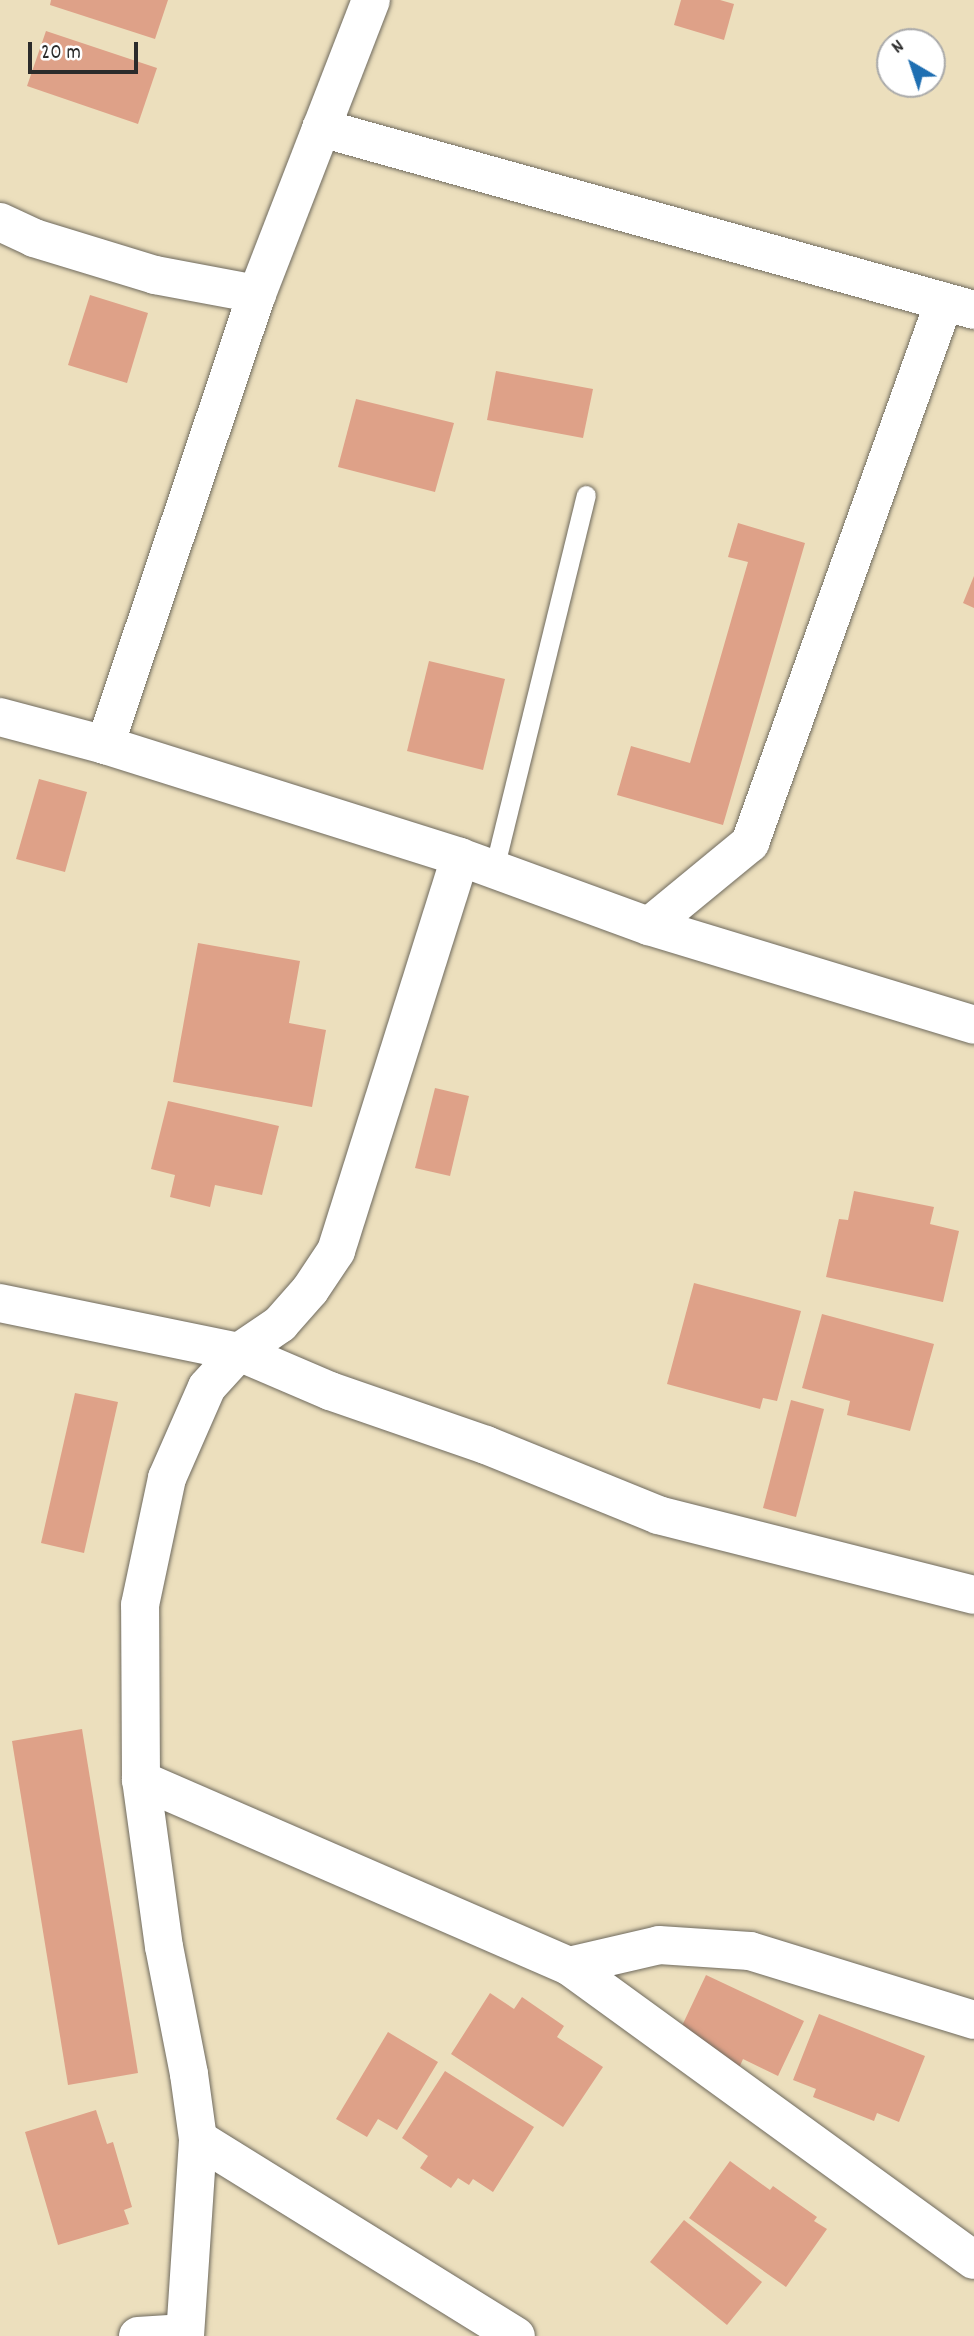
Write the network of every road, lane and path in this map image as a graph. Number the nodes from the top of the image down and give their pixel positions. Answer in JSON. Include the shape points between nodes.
{"nodes":[{"id":1,"x":371,"y":0,"type":"edge"},
{"id":2,"x":321,"y":128,"type":"junction"},
{"id":3,"x":0,"y":222,"type":"edge"},
{"id":4,"x":257,"y":294,"type":"junction"},
{"id":5,"x":959,"y":306,"type":"edge"},
{"id":6,"x":586,"y":495,"type":"dead end"},
{"id":7,"x":0,"y":717,"type":"edge"},
{"id":8,"x":105,"y":745,"type":"junction"},
{"id":9,"x":477,"y":863,"type":"junction"},
{"id":10,"x":649,"y":926,"type":"junction"},
{"id":11,"x":974,"y":1025,"type":"edge"},
{"id":12,"x":0,"y":1303,"type":"edge"},
{"id":13,"x":239,"y":1352,"type":"junction"},
{"id":14,"x":974,"y":1595,"type":"edge"},
{"id":15,"x":141,"y":1780,"type":"junction"},
{"id":16,"x":569,"y":1966,"type":"junction"},
{"id":17,"x":974,"y":2020,"type":"edge"},
{"id":18,"x":198,"y":2139,"type":"junction"},
{"id":19,"x":974,"y":2260,"type":"edge"},
{"id":20,"x":185,"y":2334,"type":"edge"},
{"id":21,"x":138,"y":2336,"type":"edge"},
{"id":22,"x":516,"y":2336,"type":"edge"}],
"edges":[{"from":1,"to":2,"type":"street"},
{"from":2,"to":4,"type":"street"},
{"from":2,"to":5,"type":"street"},
{"from":3,"to":4,"type":"street","via":[[34,238],[155,275]]},
{"from":4,"to":8,"type":"street"},
{"from":5,"to":10,"type":"street","via":[[750,843]]},
{"from":6,"to":9,"type":"lane"},
{"from":7,"to":8,"type":"street"},
{"from":8,"to":9,"type":"street"},
{"from":9,"to":10,"type":"street"},
{"from":9,"to":13,"type":"street","via":[[336,1251],[280,1324]]},
{"from":10,"to":11,"type":"street"},
{"from":12,"to":13,"type":"street"},
{"from":13,"to":14,"type":"street","via":[[658,1515]]},
{"from":13,"to":15,"type":"street","via":[[207,1387],[167,1478],[140,1605]]},
{"from":15,"to":16,"type":"street"},
{"from":15,"to":18,"type":"street"},
{"from":16,"to":17,"type":"street","via":[[659,1945],[750,1951]]},
{"from":16,"to":19,"type":"street"},
{"from":18,"to":20,"type":"street"},
{"from":18,"to":22,"type":"street"},
{"from":20,"to":21,"type":"street"}]}
